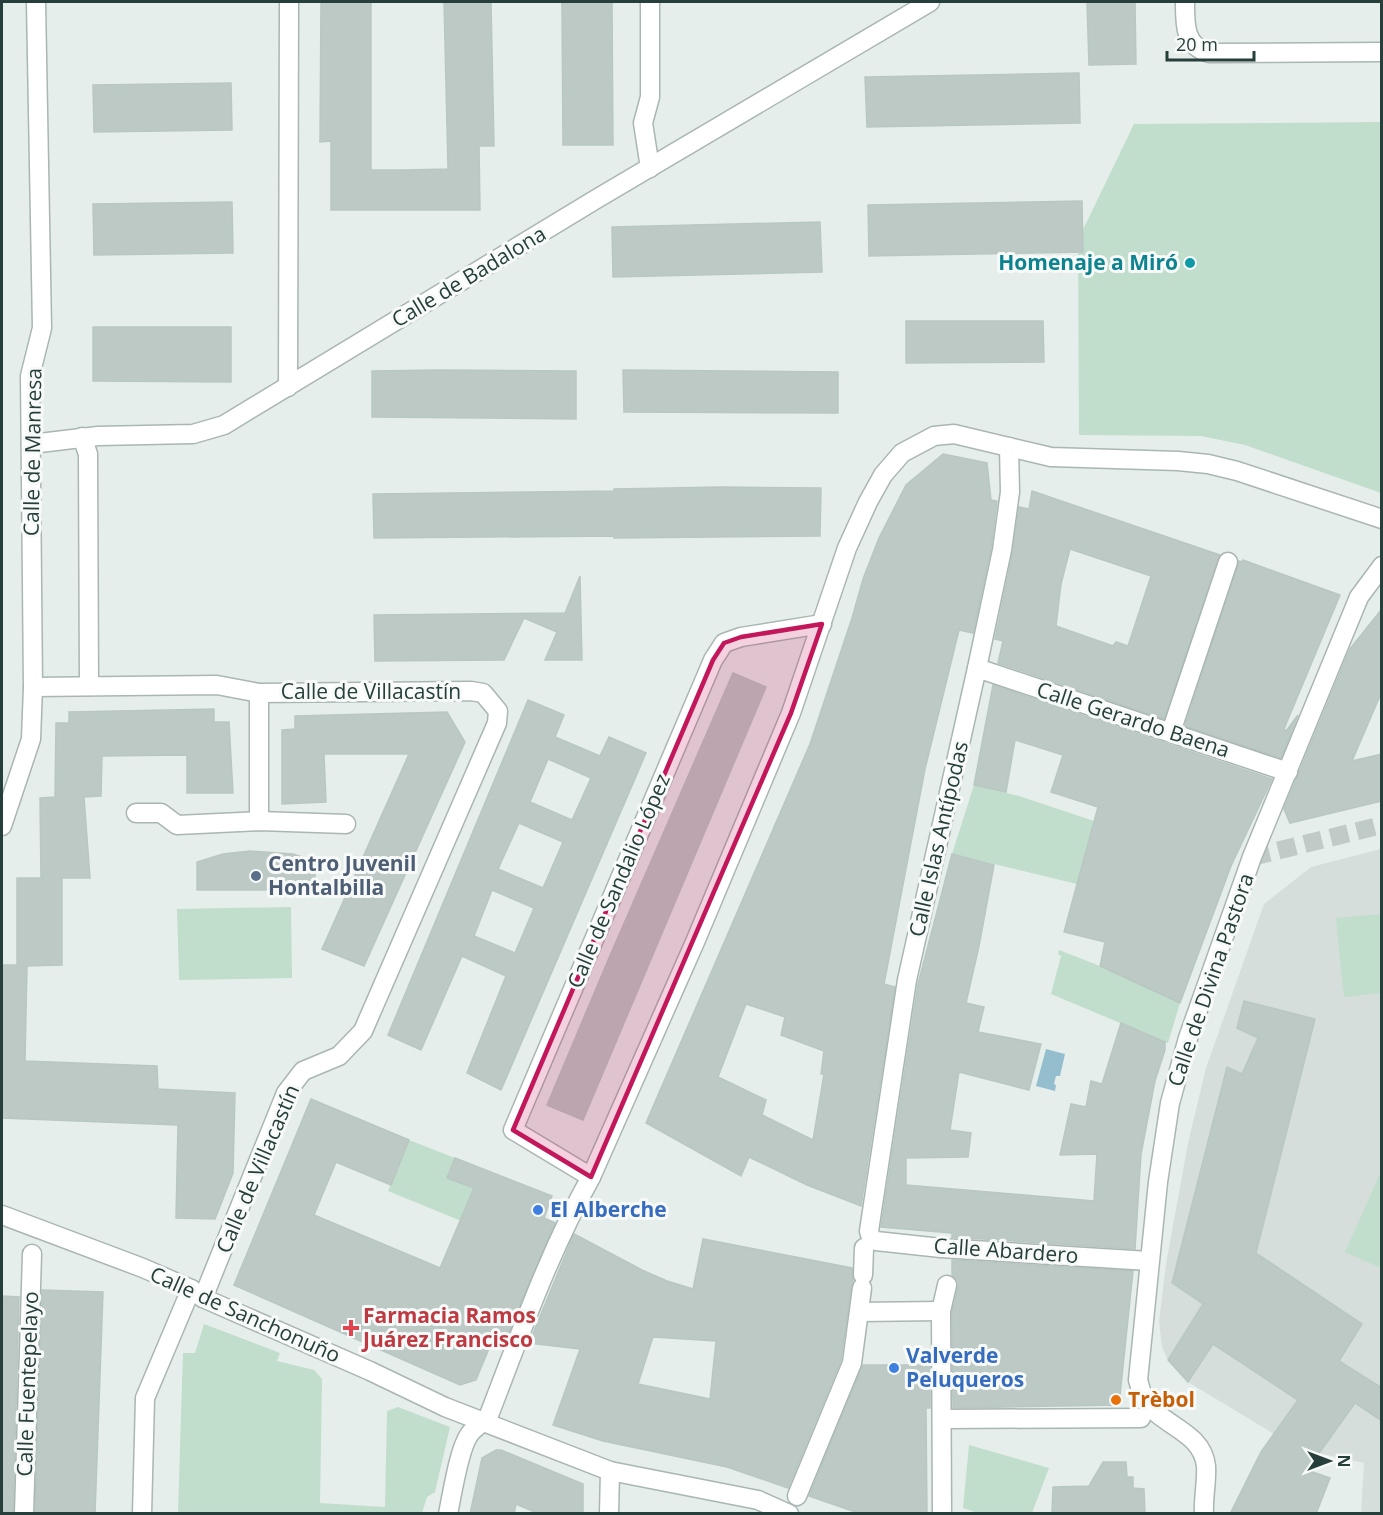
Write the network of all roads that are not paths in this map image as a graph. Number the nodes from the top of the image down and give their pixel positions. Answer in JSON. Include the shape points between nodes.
{"nodes":[{"id":1,"x":36,"y":2,"type":"edge"},
{"id":2,"x":289,"y":2,"type":"edge"},
{"id":3,"x":650,"y":2,"type":"edge"},
{"id":4,"x":930,"y":2,"type":"edge"},
{"id":5,"x":1185,"y":6,"type":"edge"},
{"id":6,"x":1382,"y":52,"type":"edge"},
{"id":7,"x":650,"y":168,"type":"junction"},
{"id":8,"x":288,"y":387,"type":"junction"},
{"id":9,"x":82,"y":437,"type":"junction"},
{"id":10,"x":31,"y":444,"type":"junction"},
{"id":11,"x":1009,"y":447,"type":"junction"},
{"id":12,"x":1382,"y":519,"type":"edge"},
{"id":13,"x":1228,"y":562,"type":"dead end"},
{"id":14,"x":1382,"y":566,"type":"edge"},
{"id":15,"x":822,"y":624,"type":"junction"},
{"id":16,"x":978,"y":668,"type":"junction"},
{"id":17,"x":89,"y":686,"type":"junction"},
{"id":18,"x":33,"y":687,"type":"junction"},
{"id":19,"x":259,"y":693,"type":"junction"},
{"id":20,"x":1171,"y":732,"type":"junction"},
{"id":21,"x":1288,"y":772,"type":"junction"},
{"id":22,"x":136,"y":813,"type":"dead end"},
{"id":23,"x":259,"y":821,"type":"junction"},
{"id":24,"x":346,"y":824,"type":"dead end"},
{"id":25,"x":2,"y":826,"type":"edge"},
{"id":26,"x":591,"y":1177,"type":"junction"},
{"id":27,"x":2,"y":1215,"type":"edge"},
{"id":28,"x":867,"y":1240,"type":"junction"},
{"id":29,"x":32,"y":1254,"type":"dead end"},
{"id":30,"x":1149,"y":1261,"type":"junction"},
{"id":31,"x":947,"y":1285,"type":"dead end"},
{"id":32,"x":197,"y":1293,"type":"junction"},
{"id":33,"x":940,"y":1311,"type":"junction"},
{"id":34,"x":859,"y":1312,"type":"junction"},
{"id":35,"x":1141,"y":1418,"type":"dead end"},
{"id":36,"x":942,"y":1419,"type":"junction"},
{"id":37,"x":484,"y":1422,"type":"junction"},
{"id":38,"x":610,"y":1471,"type":"junction"},
{"id":39,"x":797,"y":1496,"type":"dead end"},
{"id":40,"x":24,"y":1514,"type":"edge"},
{"id":41,"x":142,"y":1514,"type":"edge"},
{"id":42,"x":448,"y":1514,"type":"edge"},
{"id":43,"x":609,"y":1514,"type":"edge"},
{"id":44,"x":789,"y":1514,"type":"edge"},
{"id":45,"x":942,"y":1514,"type":"edge"},
{"id":46,"x":1204,"y":1514,"type":"edge"}],
"edges":[{"from":1,"to":10,"type":"street","name":"Calle de Manresa","via":[[42,328],[30,376]]},
{"from":2,"to":8,"type":"street"},
{"from":3,"to":7,"type":"street","via":[[650,97],[643,123]]},
{"from":4,"to":7,"type":"street","name":"Calle de Badalona"},
{"from":5,"to":6,"type":"street","via":[[1191,42],[1198,50],[1209,53]]},
{"from":7,"to":8,"type":"street","name":"Calle de Badalona"},
{"from":8,"to":9,"type":"street","name":"Calle de Badalona","via":[[224,425],[193,434]]},
{"from":9,"to":10,"type":"street","name":"Calle de Badalona"},
{"from":9,"to":17,"type":"street","via":[[88,454]]},
{"from":10,"to":18,"type":"street","name":"Calle de Manresa"},
{"from":11,"to":12,"type":"street","via":[[1051,457],[1208,464]]},
{"from":11,"to":15,"type":"street","via":[[954,434],[934,436],[902,453],[868,502]]},
{"from":11,"to":16,"type":"street","name":"Calle Islas Antípodas","via":[[1010,492],[1002,550]]},
{"from":13,"to":20,"type":"street"},
{"from":14,"to":21,"type":"street","name":"Calle de Divina Pastora","via":[[1359,597]]},
{"from":15,"to":26,"type":"street","via":[[791,713],[705,920]]},
{"from":15,"to":26,"type":"street","name":"Calle de Sandalio López","via":[[741,637],[724,643],[713,660],[513,1130]]},
{"from":16,"to":20,"type":"street","name":"Calle Gerardo Baena"},
{"from":16,"to":28,"type":"street","name":"Calle Islas Antípodas","via":[[908,980]]},
{"from":17,"to":18,"type":"street","name":"Calle de Villacastín"},
{"from":17,"to":19,"type":"street","name":"Calle de Villacastín","via":[[217,685]]},
{"from":18,"to":25,"type":"street","name":"Calle de Manresa","via":[[31,739]]},
{"from":19,"to":23,"type":"street"},
{"from":19,"to":32,"type":"street","name":"Calle de Villacastín","via":[[471,691],[483,693],[491,700],[498,711],[497,723],[363,1031],[339,1056],[303,1071],[286,1093]]},
{"from":20,"to":21,"type":"street","name":"Calle Gerardo Baena"},
{"from":21,"to":30,"type":"street","name":"Calle de Divina Pastora","via":[[1252,857],[1188,1038],[1170,1103]]},
{"from":22,"to":23,"type":"street","via":[[160,813],[177,825]]},
{"from":23,"to":24,"type":"street"},
{"from":26,"to":37,"type":"street","via":[[554,1251]]},
{"from":27,"to":32,"type":"street","name":"Calle de Sanchonuño","via":[[143,1268]]},
{"from":28,"to":30,"type":"street","name":"Calle Abardero"},
{"from":28,"to":34,"type":"street","name":"Calle Islas Antípodas"},
{"from":29,"to":40,"type":"street","name":"Calle Fuentepelayo"},
{"from":30,"to":46,"type":"street","name":"Calle de Divina Pastora","via":[[1138,1380],[1144,1399],[1159,1415],[1190,1436],[1200,1449],[1206,1465]]},
{"from":31,"to":33,"type":"street"},
{"from":32,"to":37,"type":"street","name":"Calle de Sanchonuño"},
{"from":32,"to":41,"type":"street","via":[[145,1398]]},
{"from":33,"to":34,"type":"street"},
{"from":33,"to":36,"type":"street"},
{"from":34,"to":39,"type":"street","name":"Calle Islas Antípodas","via":[[852,1363]]},
{"from":35,"to":36,"type":"street"},
{"from":36,"to":45,"type":"street"},
{"from":37,"to":38,"type":"street","name":"Calle de Sanchonuño"},
{"from":37,"to":42,"type":"street","via":[[468,1435]]},
{"from":38,"to":43,"type":"street"},
{"from":38,"to":44,"type":"street","name":"Calle de Sanchonuño","via":[[758,1500]]}]}
